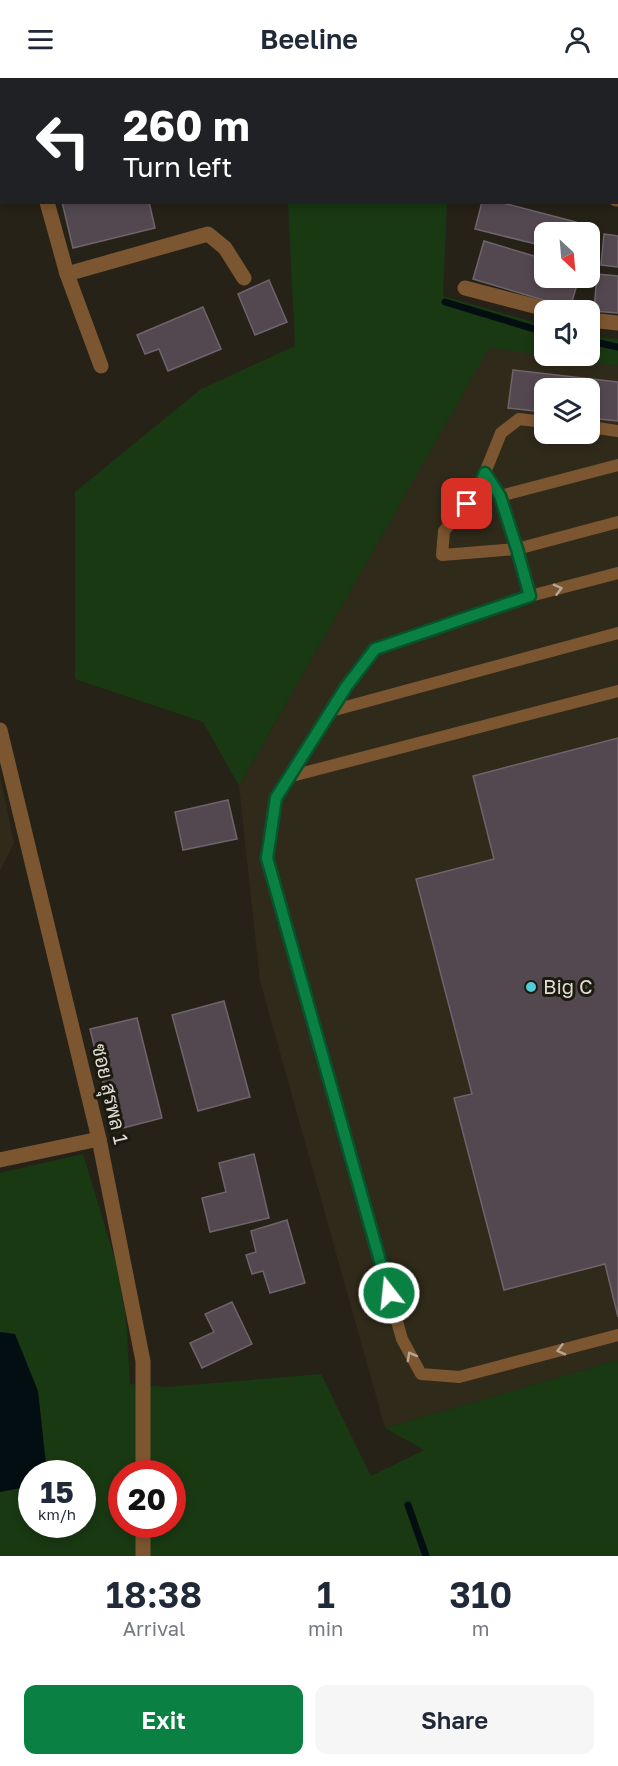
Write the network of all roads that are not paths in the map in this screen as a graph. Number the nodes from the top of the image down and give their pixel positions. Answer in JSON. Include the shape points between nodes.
{"nodes":[{"id":1,"x":48,"y":204,"type":"edge"},
{"id":2,"x":67,"y":274,"type":"junction"},
{"id":3,"x":244,"y":278,"type":"dead end"},
{"id":4,"x":465,"y":288,"type":"dead end"},
{"id":5,"x":534,"y":306,"type":"edge"},
{"id":6,"x":600,"y":321,"type":"edge"},
{"id":7,"x":618,"y":323,"type":"edge"},
{"id":8,"x":101,"y":366,"type":"dead end"},
{"id":9,"x":534,"y":421,"type":"edge"},
{"id":10,"x":600,"y":428,"type":"edge"},
{"id":11,"x":618,"y":431,"type":"edge"},
{"id":12,"x":618,"y":465,"type":"edge"},
{"id":13,"x":485,"y":473,"type":"junction"},
{"id":14,"x":500,"y":496,"type":"junction"},
{"id":15,"x":618,"y":522,"type":"edge"},
{"id":16,"x":517,"y":549,"type":"junction"},
{"id":17,"x":618,"y":573,"type":"edge"},
{"id":18,"x":530,"y":596,"type":"junction"},
{"id":19,"x":618,"y":633,"type":"edge"},
{"id":20,"x":618,"y":691,"type":"edge"},
{"id":21,"x":331,"y":711,"type":"junction"},
{"id":22,"x":0,"y":730,"type":"edge"},
{"id":23,"x":288,"y":777,"type":"junction"},
{"id":24,"x":99,"y":1139,"type":"junction"},
{"id":25,"x":0,"y":1160,"type":"edge"},
{"id":26,"x":618,"y":1335,"type":"edge"},
{"id":27,"x":143,"y":1460,"type":"edge"},
{"id":28,"x":143,"y":1538,"type":"edge"},
{"id":29,"x":143,"y":1556,"type":"edge"}],
"edges":[{"from":1,"to":2,"type":"street"},
{"from":2,"to":3,"type":"street","via":[[208,234],[225,248]]},
{"from":2,"to":8,"type":"street"},
{"from":4,"to":5,"type":"street"},
{"from":6,"to":7,"type":"street"},
{"from":9,"to":13,"type":"lane","via":[[519,419],[501,433]]},
{"from":10,"to":11,"type":"lane"},
{"from":12,"to":14,"type":"lane"},
{"from":13,"to":14,"type":"lane"},
{"from":13,"to":16,"type":"lane","via":[[478,490],[444,531],[442,555]]},
{"from":14,"to":16,"type":"lane"},
{"from":15,"to":16,"type":"lane"},
{"from":16,"to":18,"type":"lane"},
{"from":18,"to":17,"type":"lane","one_way":true},
{"from":18,"to":21,"type":"lane","via":[[375,649]]},
{"from":19,"to":21,"type":"lane"},
{"from":20,"to":23,"type":"lane"},
{"from":21,"to":23,"type":"lane"},
{"from":22,"to":24,"type":"street","name":"ซอย สุรพล 1"},
{"from":26,"to":23,"type":"lane","one_way":true,"via":[[459,1377],[421,1374],[402,1339],[267,858],[276,798]]},
{"from":24,"to":25,"type":"street"},
{"from":24,"to":27,"type":"street","name":"ซอย สุรพล 1","via":[[143,1361]]},
{"from":28,"to":29,"type":"street"}]}
